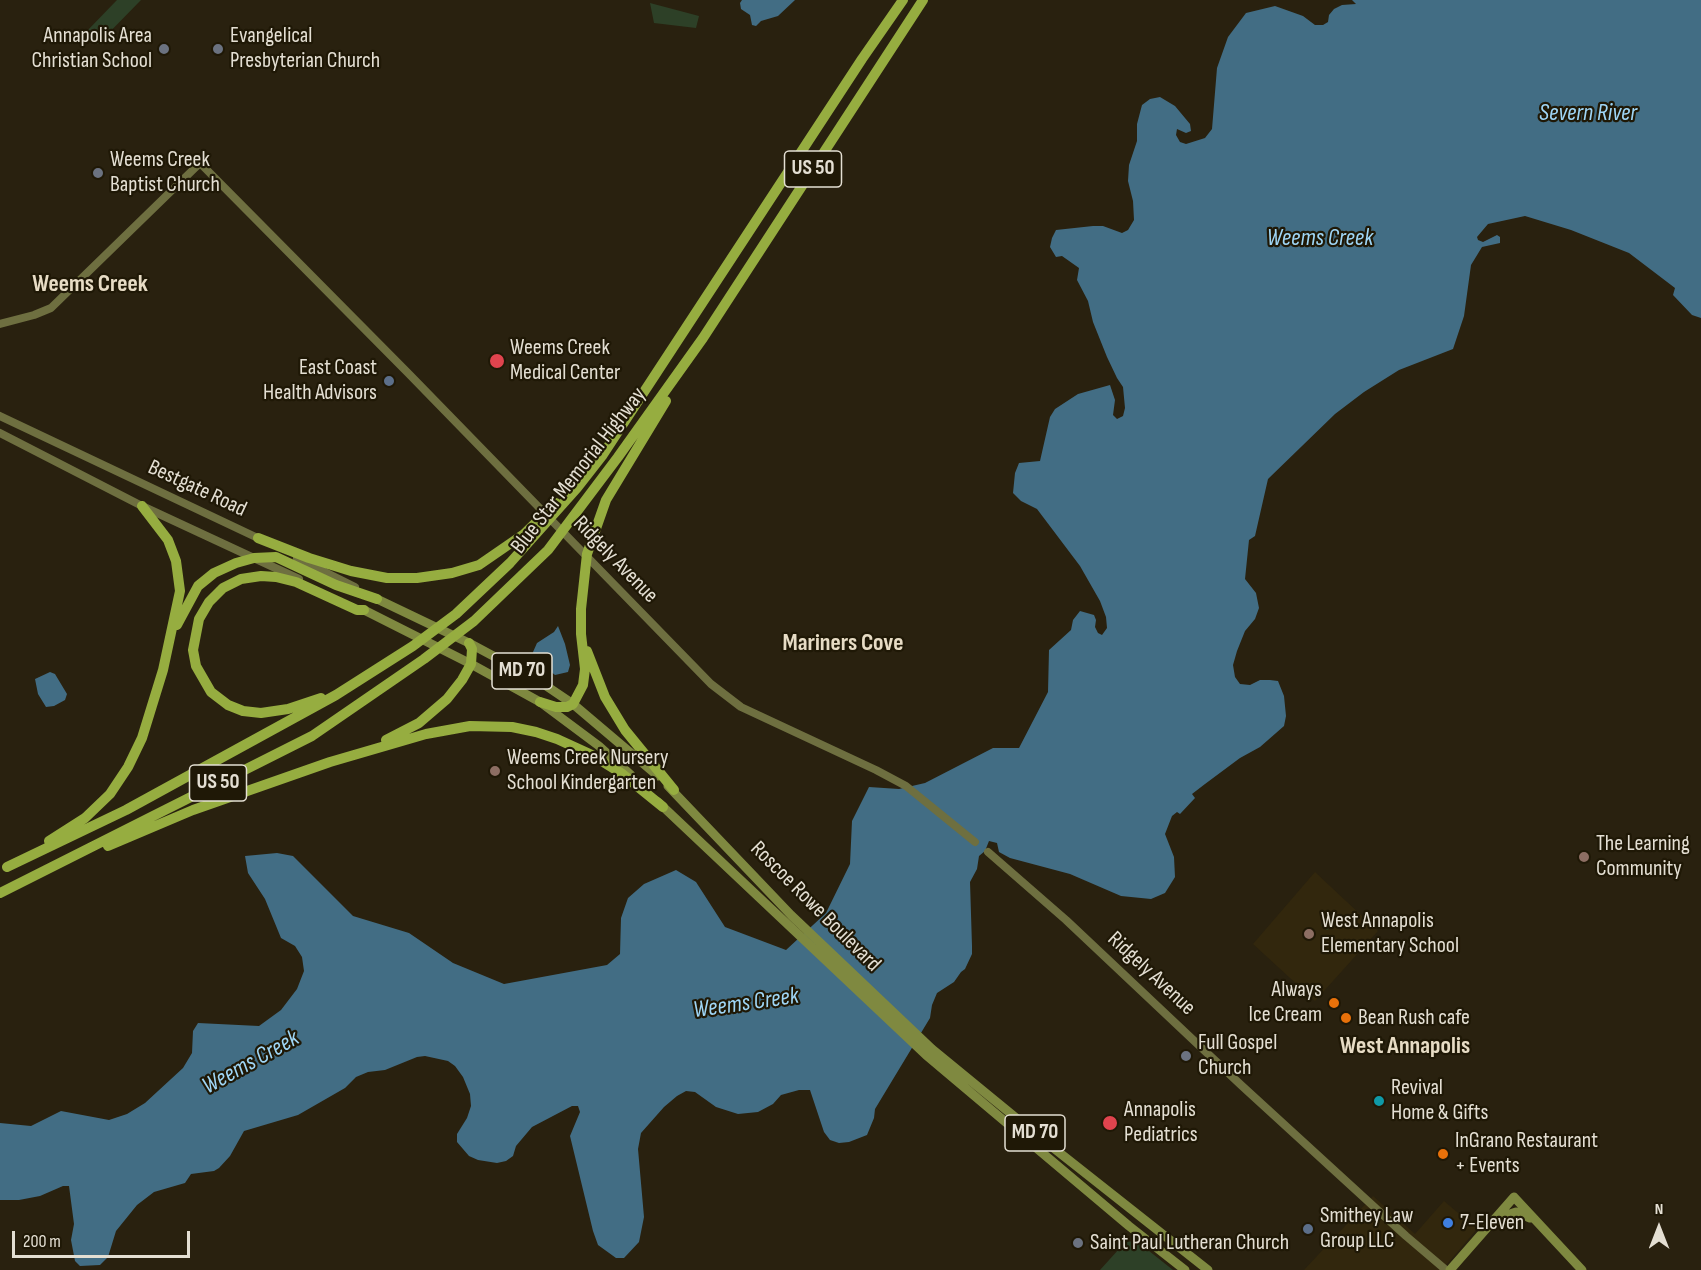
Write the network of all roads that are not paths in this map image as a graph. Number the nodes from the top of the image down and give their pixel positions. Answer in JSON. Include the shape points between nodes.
{"nodes":[{"id":1,"x":903,"y":0,"type":"edge"},
{"id":2,"x":923,"y":0,"type":"edge"},
{"id":3,"x":0,"y":324,"type":"edge"},
{"id":4,"x":683,"y":335,"type":"junction"},
{"id":5,"x":703,"y":338,"type":"junction"},
{"id":6,"x":0,"y":416,"type":"edge"},
{"id":7,"x":0,"y":433,"type":"edge"},
{"id":8,"x":142,"y":506,"type":"junction"},
{"id":9,"x":258,"y":538,"type":"junction"},
{"id":10,"x":254,"y":558,"type":"junction"},
{"id":11,"x":377,"y":598,"type":"junction"},
{"id":12,"x":364,"y":610,"type":"junction"},
{"id":13,"x":581,"y":634,"type":"junction"},
{"id":14,"x":171,"y":636,"type":"junction"},
{"id":15,"x":469,"y":643,"type":"junction"},
{"id":16,"x":471,"y":664,"type":"junction"},
{"id":17,"x":336,"y":695,"type":"junction"},
{"id":18,"x":540,"y":702,"type":"junction"},
{"id":19,"x":573,"y":704,"type":"junction"},
{"id":20,"x":330,"y":762,"type":"junction"},
{"id":21,"x":674,"y":790,"type":"junction"},
{"id":22,"x":663,"y":807,"type":"junction"},
{"id":23,"x":975,"y":842,"type":"dead end"},
{"id":24,"x":988,"y":852,"type":"dead end"},
{"id":25,"x":3,"y":869,"type":"edge"},
{"id":26,"x":2,"y":892,"type":"edge"},
{"id":27,"x":794,"y":923,"type":"junction"},
{"id":28,"x":929,"y":1052,"type":"junction"},
{"id":29,"x":1535,"y":1220,"type":"junction"},
{"id":30,"x":1485,"y":1230,"type":"junction"},
{"id":31,"x":1185,"y":1270,"type":"edge"},
{"id":32,"x":1208,"y":1270,"type":"edge"},
{"id":33,"x":1448,"y":1270,"type":"edge"},
{"id":34,"x":1582,"y":1270,"type":"edge"}],
"edges":[{"from":1,"to":4,"type":"highway","name":"Blue Star Memorial Highway","number":"US 50"},
{"from":2,"to":5,"type":"highway","name":"Blue Star Memorial Highway","number":"US 50"},
{"from":3,"to":23,"type":"main road","name":"Ridgely Avenue","via":[[51,308],[200,163],[711,684],[741,707],[906,786]]},
{"from":4,"to":9,"type":"highway","via":[[564,495],[524,534],[479,565],[417,578],[387,578],[309,558]]},
{"from":4,"to":17,"type":"highway","name":"Blue Star Memorial Highway","number":"US 50","via":[[608,448],[510,563],[456,614]]},
{"from":5,"to":13,"type":"highway","via":[[606,500],[587,554]]},
{"from":5,"to":26,"type":"highway","name":"Blue Star Memorial Highway","number":"US 50","via":[[548,550],[474,621],[312,736]]},
{"from":6,"to":9,"type":"main road","name":"Bestgate Road","number":"MD 70"},
{"from":7,"to":8,"type":"main road","name":"Bestgate Road","number":"MD 70"},
{"from":8,"to":10,"type":"main road","name":"Bestgate Road","number":"MD 70"},
{"from":8,"to":14,"type":"highway","via":[[168,540],[176,561],[180,591]]},
{"from":9,"to":11,"type":"main road","name":"Bestgate Road","number":"MD 70"},
{"from":10,"to":11,"type":"highway","via":[[276,557],[336,585]]},
{"from":10,"to":12,"type":"main road","name":"Bestgate Road","number":"MD 70"},
{"from":10,"to":14,"type":"highway","via":[[214,573],[198,586]]},
{"from":11,"to":15,"type":"main road","name":"Roscoe Rowe Boulevard","number":"MD 70"},
{"from":12,"to":16,"type":"main road","name":"Roscoe Rowe Boulevard","number":"MD 70"},
{"from":12,"to":17,"type":"highway","via":[[296,582],[261,576],[241,579],[223,588],[200,619],[193,650],[196,666],[211,692],[228,705],[261,713]]},
{"from":13,"to":19,"type":"highway","via":[[585,669],[583,685]]},
{"from":13,"to":21,"type":"highway","via":[[605,697],[625,730]]},
{"from":14,"to":25,"type":"highway","via":[[142,738],[110,794],[85,818]]},
{"from":15,"to":16,"type":"highway"},
{"from":15,"to":19,"type":"main road","name":"Roscoe Rowe Boulevard","number":"MD 70"},
{"from":16,"to":18,"type":"main road","name":"Roscoe Rowe Boulevard","number":"MD 70"},
{"from":16,"to":20,"type":"highway","via":[[447,699],[419,723]]},
{"from":17,"to":25,"type":"highway","name":"Blue Star Memorial Highway","number":"US 50","via":[[126,810]]},
{"from":18,"to":19,"type":"highway","via":[[556,707]]},
{"from":18,"to":22,"type":"main road","name":"Roscoe Rowe Boulevard","number":"MD 70","via":[[599,746]]},
{"from":19,"to":21,"type":"main road","name":"Roscoe Rowe Boulevard","number":"MD 70"},
{"from":20,"to":22,"type":"highway","via":[[450,728],[490,725],[536,732],[592,755]]},
{"from":20,"to":26,"type":"highway","via":[[193,810]]},
{"from":21,"to":27,"type":"main road","name":"Roscoe Rowe Boulevard","number":"MD 70"},
{"from":22,"to":27,"type":"main road","name":"Roscoe Rowe Boulevard","number":"MD 70"},
{"from":24,"to":33,"type":"main road","name":"Ridgely Avenue","via":[[1406,1236]]},
{"from":27,"to":28,"type":"main road","name":"Roscoe Rowe Boulevard","number":"MD 70"},
{"from":28,"to":31,"type":"main road","name":"Roscoe Rowe Boulevard","number":"MD 70","via":[[1129,1227]]},
{"from":28,"to":32,"type":"main road","name":"Roscoe Rowe Boulevard","number":"MD 70"},
{"from":29,"to":30,"type":"main road","via":[[1511,1212]]},
{"from":29,"to":30,"type":"main road","via":[[1514,1197]]},
{"from":29,"to":34,"type":"main road"},
{"from":30,"to":33,"type":"main road"}]}
